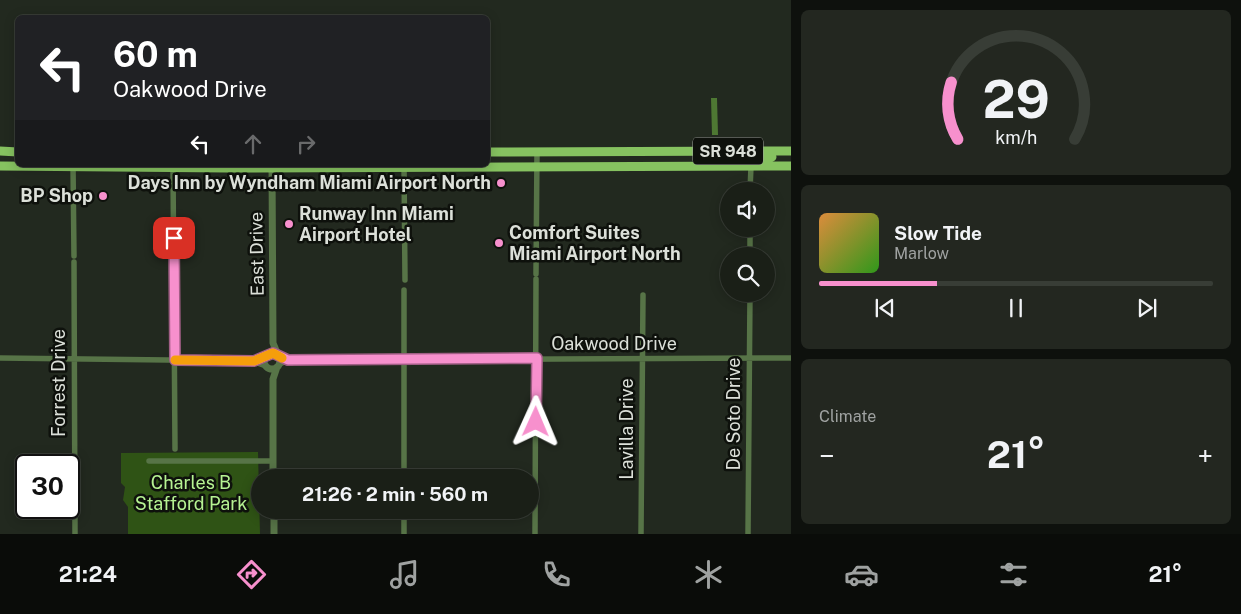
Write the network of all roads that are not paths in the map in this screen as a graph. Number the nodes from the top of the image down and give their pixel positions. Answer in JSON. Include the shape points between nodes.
{"nodes":[{"id":1,"x":790,"y":151,"type":"edge"},
{"id":2,"x":0,"y":152,"type":"edge"},
{"id":3,"x":15,"y":152,"type":"edge"},
{"id":4,"x":490,"y":152,"type":"edge"},
{"id":5,"x":537,"y":152,"type":"junction"},
{"id":6,"x":666,"y":152,"type":"junction"},
{"id":7,"x":0,"y":166,"type":"edge"},
{"id":8,"x":15,"y":166,"type":"edge"},
{"id":9,"x":490,"y":166,"type":"edge"},
{"id":10,"x":537,"y":166,"type":"junction"},
{"id":11,"x":666,"y":166,"type":"junction"},
{"id":12,"x":751,"y":166,"type":"junction"},
{"id":13,"x":791,"y":166,"type":"edge"},
{"id":14,"x":74,"y":167,"type":"edge"},
{"id":15,"x":173,"y":167,"type":"edge"},
{"id":16,"x":272,"y":167,"type":"edge"},
{"id":17,"x":404,"y":167,"type":"edge"},
{"id":18,"x":750,"y":182,"type":"edge"},
{"id":19,"x":405,"y":280,"type":"dead end"},
{"id":20,"x":404,"y":290,"type":"dead end"},
{"id":21,"x":643,"y":295,"type":"dead end"},
{"id":22,"x":750,"y":302,"type":"edge"},
{"id":23,"x":273,"y":342,"type":"junction"},
{"id":24,"x":267,"y":355,"type":"junction"},
{"id":25,"x":0,"y":358,"type":"edge"},
{"id":26,"x":537,"y":358,"type":"junction"},
{"id":27,"x":750,"y":358,"type":"junction"},
{"id":28,"x":791,"y":358,"type":"edge"},
{"id":29,"x":75,"y":359,"type":"junction"},
{"id":30,"x":642,"y":359,"type":"junction"},
{"id":31,"x":175,"y":360,"type":"junction"},
{"id":32,"x":404,"y":360,"type":"junction"},
{"id":33,"x":254,"y":361,"type":"junction"},
{"id":34,"x":278,"y":361,"type":"junction"},
{"id":35,"x":267,"y":367,"type":"junction"},
{"id":36,"x":273,"y":379,"type":"junction"},
{"id":37,"x":174,"y":448,"type":"dead end"},
{"id":38,"x":273,"y":460,"type":"junction"},
{"id":39,"x":149,"y":461,"type":"dead end"},
{"id":40,"x":274,"y":469,"type":"edge"},
{"id":41,"x":404,"y":469,"type":"edge"},
{"id":42,"x":274,"y":519,"type":"edge"},
{"id":43,"x":404,"y":519,"type":"edge"},
{"id":44,"x":75,"y":534,"type":"edge"},
{"id":45,"x":274,"y":534,"type":"edge"},
{"id":46,"x":404,"y":534,"type":"edge"},
{"id":47,"x":535,"y":534,"type":"edge"},
{"id":48,"x":642,"y":534,"type":"edge"},
{"id":49,"x":748,"y":534,"type":"edge"}],
"edges":[{"from":1,"to":6,"type":"main road","number":"SR 948"},
{"from":1,"to":12,"type":"main road","via":[[779,157],[756,158]]},
{"from":2,"to":3,"type":"main road"},
{"from":4,"to":5,"type":"main road","number":"SR 948"},
{"from":5,"to":6,"type":"main road","number":"SR 948"},
{"from":5,"to":10,"type":"street"},
{"from":6,"to":11,"type":"main road"},
{"from":7,"to":8,"type":"main road","number":"SR 948"},
{"from":9,"to":10,"type":"main road","number":"SR 948"},
{"from":10,"to":11,"type":"main road","number":"SR 948"},
{"from":10,"to":26,"type":"street"},
{"from":11,"to":12,"type":"main road","number":"SR 948"},
{"from":12,"to":13,"type":"main road","number":"SR 948"},
{"from":12,"to":18,"type":"street"},
{"from":14,"to":29,"type":"street","name":"Forrest Drive"},
{"from":15,"to":31,"type":"street"},
{"from":16,"to":23,"type":"street","name":"East Drive"},
{"from":17,"to":19,"type":"street"},
{"from":20,"to":32,"type":"street"},
{"from":21,"to":30,"type":"street","name":"Lavilla Drive"},
{"from":22,"to":27,"type":"street","name":"De Soto Drive"},
{"from":23,"to":24,"type":"street","name":"East Drive"},
{"from":23,"to":34,"type":"street","name":"East Drive"},
{"from":24,"to":33,"type":"street"},
{"from":24,"to":34,"type":"street","via":[[273,353]]},
{"from":24,"to":35,"type":"street","via":[[264,361]]},
{"from":25,"to":29,"type":"street"},
{"from":26,"to":30,"type":"street","name":"Oakwood Drive"},
{"from":26,"to":32,"type":"street","name":"Oakwood Drive"},
{"from":26,"to":47,"type":"street"},
{"from":27,"to":28,"type":"street","name":"Oakwood Drive"},
{"from":27,"to":30,"type":"street","name":"Oakwood Drive"},
{"from":27,"to":49,"type":"street","name":"De Soto Drive"},
{"from":29,"to":31,"type":"street"},
{"from":29,"to":44,"type":"street","name":"Forrest Drive"},
{"from":30,"to":48,"type":"street","name":"Lavilla Drive"},
{"from":31,"to":33,"type":"street"},
{"from":31,"to":37,"type":"street"},
{"from":32,"to":34,"type":"street","name":"Oakwood Drive"},
{"from":32,"to":41,"type":"street"},
{"from":33,"to":35,"type":"street"},
{"from":34,"to":35,"type":"street","via":[[272,369]]},
{"from":34,"to":36,"type":"street"},
{"from":35,"to":36,"type":"street"},
{"from":36,"to":38,"type":"street"},
{"from":38,"to":39,"type":"street"},
{"from":38,"to":40,"type":"street"},
{"from":42,"to":45,"type":"street"},
{"from":43,"to":46,"type":"street"}]}
